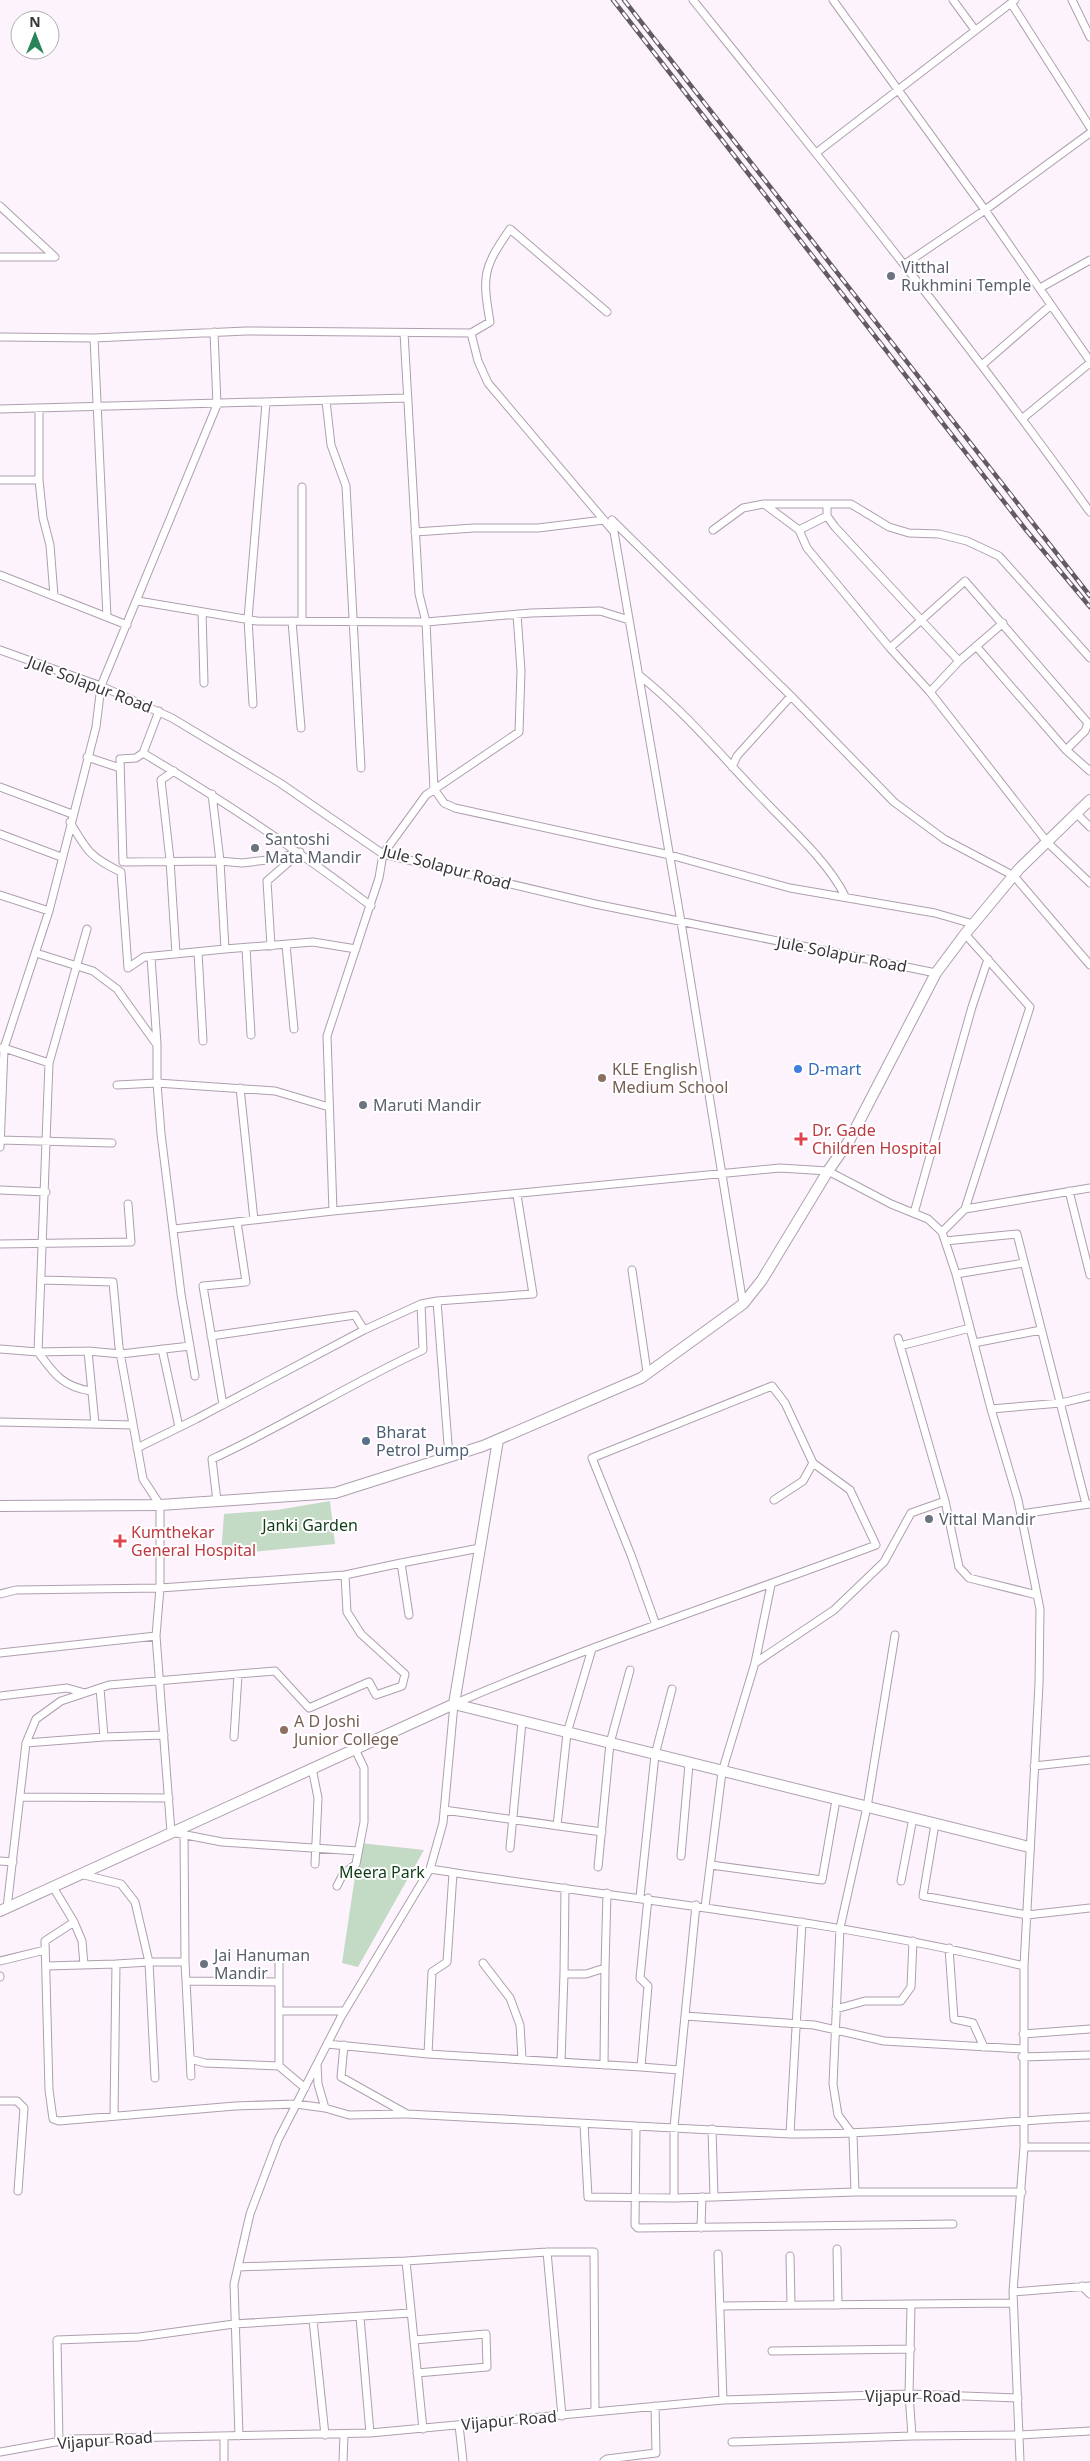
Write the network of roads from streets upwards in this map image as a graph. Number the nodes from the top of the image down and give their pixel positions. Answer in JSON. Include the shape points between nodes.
{"nodes":[{"id":1,"x":692,"y":0,"type":"edge"},
{"id":2,"x":833,"y":0,"type":"edge"},
{"id":3,"x":953,"y":0,"type":"edge"},
{"id":4,"x":1072,"y":0,"type":"edge"},
{"id":5,"x":1013,"y":2,"type":"edge"},
{"id":6,"x":975,"y":30,"type":"junction"},
{"id":7,"x":1090,"y":37,"type":"edge"},
{"id":8,"x":898,"y":90,"type":"junction"},
{"id":9,"x":1090,"y":127,"type":"edge"},
{"id":10,"x":1090,"y":133,"type":"edge"},
{"id":11,"x":816,"y":153,"type":"junction"},
{"id":12,"x":0,"y":206,"type":"edge"},
{"id":13,"x":985,"y":210,"type":"junction"},
{"id":14,"x":0,"y":257,"type":"edge"},
{"id":15,"x":1090,"y":260,"type":"edge"},
{"id":16,"x":905,"y":264,"type":"junction"},
{"id":17,"x":1040,"y":288,"type":"junction"},
{"id":18,"x":1051,"y":305,"type":"junction"},
{"id":19,"x":607,"y":312,"type":"dead end"},
{"id":20,"x":214,"y":332,"type":"junction"},
{"id":21,"x":404,"y":333,"type":"junction"},
{"id":22,"x":471,"y":334,"type":"junction"},
{"id":23,"x":0,"y":337,"type":"edge"},
{"id":24,"x":94,"y":338,"type":"junction"},
{"id":25,"x":1090,"y":362,"type":"edge"},
{"id":26,"x":982,"y":365,"type":"junction"},
{"id":27,"x":407,"y":398,"type":"junction"},
{"id":28,"x":326,"y":401,"type":"junction"},
{"id":29,"x":266,"y":403,"type":"junction"},
{"id":30,"x":217,"y":405,"type":"junction"},
{"id":31,"x":97,"y":407,"type":"junction"},
{"id":32,"x":39,"y":408,"type":"junction"},
{"id":33,"x":0,"y":409,"type":"edge"},
{"id":34,"x":1023,"y":418,"type":"junction"},
{"id":35,"x":0,"y":480,"type":"edge"},
{"id":36,"x":39,"y":480,"type":"junction"},
{"id":37,"x":302,"y":488,"type":"dead end"},
{"id":38,"x":764,"y":504,"type":"junction"},
{"id":39,"x":827,"y":504,"type":"junction"},
{"id":40,"x":1090,"y":512,"type":"edge"},
{"id":41,"x":827,"y":516,"type":"junction"},
{"id":42,"x":604,"y":520,"type":"junction"},
{"id":43,"x":713,"y":530,"type":"dead end"},
{"id":44,"x":799,"y":530,"type":"junction"},
{"id":45,"x":415,"y":532,"type":"junction"},
{"id":46,"x":614,"y":533,"type":"junction"},
{"id":47,"x":0,"y":575,"type":"edge"},
{"id":48,"x":54,"y":596,"type":"junction"},
{"id":49,"x":138,"y":601,"type":"junction"},
{"id":50,"x":202,"y":612,"type":"junction"},
{"id":51,"x":518,"y":614,"type":"junction"},
{"id":52,"x":107,"y":617,"type":"junction"},
{"id":53,"x":248,"y":619,"type":"junction"},
{"id":54,"x":629,"y":620,"type":"junction"},
{"id":55,"x":922,"y":620,"type":"junction"},
{"id":56,"x":292,"y":621,"type":"junction"},
{"id":57,"x":302,"y":621,"type":"junction"},
{"id":58,"x":352,"y":622,"type":"junction"},
{"id":59,"x":426,"y":622,"type":"junction"},
{"id":60,"x":1004,"y":623,"type":"junction"},
{"id":61,"x":127,"y":625,"type":"junction"},
{"id":62,"x":976,"y":646,"type":"junction"},
{"id":63,"x":890,"y":648,"type":"junction"},
{"id":64,"x":0,"y":650,"type":"edge"},
{"id":65,"x":1090,"y":658,"type":"edge"},
{"id":66,"x":959,"y":660,"type":"junction"},
{"id":67,"x":639,"y":675,"type":"junction"},
{"id":68,"x":204,"y":683,"type":"dead end"},
{"id":69,"x":101,"y":686,"type":"junction"},
{"id":70,"x":930,"y":692,"type":"junction"},
{"id":71,"x":791,"y":696,"type":"junction"},
{"id":72,"x":253,"y":704,"type":"dead end"},
{"id":73,"x":159,"y":711,"type":"junction"},
{"id":74,"x":301,"y":728,"type":"dead end"},
{"id":75,"x":1066,"y":750,"type":"junction"},
{"id":76,"x":143,"y":753,"type":"junction"},
{"id":77,"x":87,"y":758,"type":"junction"},
{"id":78,"x":732,"y":767,"type":"junction"},
{"id":79,"x":120,"y":768,"type":"junction"},
{"id":80,"x":361,"y":768,"type":"dead end"},
{"id":81,"x":174,"y":771,"type":"junction"},
{"id":82,"x":1090,"y":771,"type":"edge"},
{"id":83,"x":0,"y":787,"type":"edge"},
{"id":84,"x":434,"y":789,"type":"junction"},
{"id":85,"x":212,"y":794,"type":"junction"},
{"id":86,"x":1090,"y":800,"type":"edge"},
{"id":87,"x":1076,"y":813,"type":"junction"},
{"id":88,"x":72,"y":814,"type":"junction"},
{"id":89,"x":70,"y":822,"type":"junction"},
{"id":90,"x":1090,"y":826,"type":"edge"},
{"id":91,"x":0,"y":834,"type":"edge"},
{"id":92,"x":1047,"y":842,"type":"junction"},
{"id":93,"x":300,"y":852,"type":"junction"},
{"id":94,"x":383,"y":854,"type":"junction"},
{"id":95,"x":670,"y":855,"type":"junction"},
{"id":96,"x":61,"y":857,"type":"junction"},
{"id":97,"x":170,"y":860,"type":"junction"},
{"id":98,"x":220,"y":861,"type":"junction"},
{"id":99,"x":1014,"y":876,"type":"junction"},
{"id":100,"x":1090,"y":883,"type":"edge"},
{"id":101,"x":0,"y":896,"type":"edge"},
{"id":102,"x":845,"y":896,"type":"junction"},
{"id":103,"x":370,"y":906,"type":"junction"},
{"id":104,"x":49,"y":911,"type":"junction"},
{"id":105,"x":682,"y":922,"type":"junction"},
{"id":106,"x":973,"y":924,"type":"junction"},
{"id":107,"x":87,"y":929,"type":"dead end"},
{"id":108,"x":964,"y":934,"type":"junction"},
{"id":109,"x":286,"y":944,"type":"junction"},
{"id":110,"x":272,"y":946,"type":"junction"},
{"id":111,"x":246,"y":948,"type":"junction"},
{"id":112,"x":225,"y":949,"type":"junction"},
{"id":113,"x":356,"y":949,"type":"junction"},
{"id":114,"x":198,"y":952,"type":"junction"},
{"id":115,"x":36,"y":953,"type":"junction"},
{"id":116,"x":176,"y":954,"type":"junction"},
{"id":117,"x":152,"y":957,"type":"junction"},
{"id":118,"x":988,"y":959,"type":"junction"},
{"id":119,"x":1090,"y":965,"type":"edge"},
{"id":120,"x":76,"y":966,"type":"junction"},
{"id":121,"x":936,"y":973,"type":"junction"},
{"id":122,"x":294,"y":1029,"type":"dead end"},
{"id":123,"x":251,"y":1035,"type":"dead end"},
{"id":124,"x":203,"y":1041,"type":"dead end"},
{"id":125,"x":158,"y":1044,"type":"junction"},
{"id":126,"x":2,"y":1048,"type":"edge"},
{"id":127,"x":49,"y":1062,"type":"junction"},
{"id":128,"x":157,"y":1083,"type":"junction"},
{"id":129,"x":117,"y":1085,"type":"dead end"},
{"id":130,"x":240,"y":1088,"type":"junction"},
{"id":131,"x":329,"y":1107,"type":"junction"},
{"id":132,"x":0,"y":1140,"type":"edge"},
{"id":133,"x":47,"y":1141,"type":"junction"},
{"id":134,"x":112,"y":1143,"type":"dead end"},
{"id":135,"x":0,"y":1147,"type":"edge"},
{"id":136,"x":828,"y":1171,"type":"junction"},
{"id":137,"x":721,"y":1175,"type":"junction"},
{"id":138,"x":1090,"y":1188,"type":"edge"},
{"id":139,"x":0,"y":1190,"type":"edge"},
{"id":140,"x":1069,"y":1191,"type":"junction"},
{"id":141,"x":46,"y":1192,"type":"junction"},
{"id":142,"x":518,"y":1194,"type":"junction"},
{"id":143,"x":128,"y":1204,"type":"dead end"},
{"id":144,"x":965,"y":1209,"type":"junction"},
{"id":145,"x":333,"y":1211,"type":"junction"},
{"id":146,"x":914,"y":1214,"type":"junction"},
{"id":147,"x":254,"y":1220,"type":"junction"},
{"id":148,"x":237,"y":1222,"type":"junction"},
{"id":149,"x":174,"y":1229,"type":"junction"},
{"id":150,"x":942,"y":1232,"type":"junction"},
{"id":151,"x":945,"y":1241,"type":"junction"},
{"id":152,"x":44,"y":1243,"type":"junction"},
{"id":153,"x":0,"y":1244,"type":"edge"},
{"id":154,"x":1024,"y":1263,"type":"junction"},
{"id":155,"x":632,"y":1270,"type":"dead end"},
{"id":156,"x":956,"y":1274,"type":"junction"},
{"id":157,"x":1090,"y":1275,"type":"edge"},
{"id":158,"x":42,"y":1280,"type":"junction"},
{"id":159,"x":437,"y":1301,"type":"junction"},
{"id":160,"x":421,"y":1304,"type":"junction"},
{"id":161,"x":743,"y":1304,"type":"junction"},
{"id":162,"x":970,"y":1328,"type":"junction"},
{"id":163,"x":364,"y":1330,"type":"junction"},
{"id":164,"x":1042,"y":1330,"type":"junction"},
{"id":165,"x":211,"y":1336,"type":"junction"},
{"id":166,"x":898,"y":1338,"type":"dead end"},
{"id":167,"x":974,"y":1343,"type":"junction"},
{"id":168,"x":190,"y":1346,"type":"junction"},
{"id":169,"x":900,"y":1346,"type":"junction"},
{"id":170,"x":0,"y":1349,"type":"edge"},
{"id":171,"x":162,"y":1350,"type":"junction"},
{"id":172,"x":88,"y":1351,"type":"junction"},
{"id":173,"x":38,"y":1352,"type":"junction"},
{"id":174,"x":121,"y":1354,"type":"junction"},
{"id":175,"x":647,"y":1372,"type":"junction"},
{"id":176,"x":195,"y":1376,"type":"dead end"},
{"id":177,"x":92,"y":1391,"type":"junction"},
{"id":178,"x":1090,"y":1396,"type":"edge"},
{"id":179,"x":1061,"y":1403,"type":"junction"},
{"id":180,"x":223,"y":1404,"type":"junction"},
{"id":181,"x":991,"y":1409,"type":"junction"},
{"id":182,"x":0,"y":1422,"type":"edge"},
{"id":183,"x":95,"y":1424,"type":"junction"},
{"id":184,"x":133,"y":1425,"type":"junction"},
{"id":185,"x":179,"y":1427,"type":"junction"},
{"id":186,"x":498,"y":1440,"type":"junction"},
{"id":187,"x":137,"y":1448,"type":"junction"},
{"id":188,"x":449,"y":1457,"type":"junction"},
{"id":189,"x":813,"y":1463,"type":"junction"},
{"id":190,"x":774,"y":1500,"type":"dead end"},
{"id":191,"x":217,"y":1501,"type":"junction"},
{"id":192,"x":945,"y":1502,"type":"junction"},
{"id":193,"x":1088,"y":1504,"type":"edge"},
{"id":194,"x":160,"y":1505,"type":"junction"},
{"id":195,"x":0,"y":1506,"type":"edge"},
{"id":196,"x":1021,"y":1514,"type":"junction"},
{"id":197,"x":480,"y":1548,"type":"junction"},
{"id":198,"x":400,"y":1563,"type":"junction"},
{"id":199,"x":345,"y":1575,"type":"junction"},
{"id":200,"x":771,"y":1585,"type":"junction"},
{"id":201,"x":160,"y":1588,"type":"junction"},
{"id":202,"x":0,"y":1594,"type":"edge"},
{"id":203,"x":1037,"y":1595,"type":"junction"},
{"id":204,"x":409,"y":1615,"type":"dead end"},
{"id":205,"x":656,"y":1625,"type":"junction"},
{"id":206,"x":895,"y":1634,"type":"dead end"},
{"id":207,"x":156,"y":1636,"type":"junction"},
{"id":208,"x":592,"y":1649,"type":"junction"},
{"id":209,"x":0,"y":1653,"type":"edge"},
{"id":210,"x":755,"y":1663,"type":"junction"},
{"id":211,"x":630,"y":1670,"type":"dead end"},
{"id":212,"x":238,"y":1674,"type":"junction"},
{"id":213,"x":160,"y":1682,"type":"junction"},
{"id":214,"x":100,"y":1688,"type":"junction"},
{"id":215,"x":672,"y":1689,"type":"dead end"},
{"id":216,"x":85,"y":1692,"type":"junction"},
{"id":217,"x":0,"y":1696,"type":"edge"},
{"id":218,"x":454,"y":1704,"type":"junction"},
{"id":219,"x":522,"y":1722,"type":"junction"},
{"id":220,"x":567,"y":1733,"type":"junction"},
{"id":221,"x":164,"y":1734,"type":"junction"},
{"id":222,"x":104,"y":1737,"type":"junction"},
{"id":223,"x":234,"y":1737,"type":"dead end"},
{"id":224,"x":26,"y":1743,"type":"junction"},
{"id":225,"x":610,"y":1743,"type":"junction"},
{"id":226,"x":355,"y":1749,"type":"junction"},
{"id":227,"x":655,"y":1755,"type":"junction"},
{"id":228,"x":1090,"y":1760,"type":"edge"},
{"id":229,"x":689,"y":1764,"type":"junction"},
{"id":230,"x":1034,"y":1766,"type":"junction"},
{"id":231,"x":312,"y":1768,"type":"junction"},
{"id":232,"x":722,"y":1772,"type":"junction"},
{"id":233,"x":20,"y":1797,"type":"junction"},
{"id":234,"x":169,"y":1798,"type":"junction"},
{"id":235,"x":836,"y":1800,"type":"junction"},
{"id":236,"x":867,"y":1807,"type":"junction"},
{"id":237,"x":444,"y":1810,"type":"junction"},
{"id":238,"x":914,"y":1818,"type":"junction"},
{"id":239,"x":513,"y":1820,"type":"junction"},
{"id":240,"x":934,"y":1824,"type":"junction"},
{"id":241,"x":557,"y":1826,"type":"junction"},
{"id":242,"x":171,"y":1832,"type":"junction"},
{"id":243,"x":602,"y":1832,"type":"junction"},
{"id":244,"x":184,"y":1834,"type":"junction"},
{"id":245,"x":1030,"y":1847,"type":"junction"},
{"id":246,"x":316,"y":1848,"type":"junction"},
{"id":247,"x":510,"y":1848,"type":"dead end"},
{"id":248,"x":358,"y":1851,"type":"junction"},
{"id":249,"x":681,"y":1856,"type":"dead end"},
{"id":250,"x":0,"y":1861,"type":"edge"},
{"id":251,"x":13,"y":1862,"type":"junction"},
{"id":252,"x":316,"y":1864,"type":"dead end"},
{"id":253,"x":711,"y":1866,"type":"junction"},
{"id":254,"x":598,"y":1867,"type":"dead end"},
{"id":255,"x":430,"y":1869,"type":"junction"},
{"id":256,"x":454,"y":1873,"type":"junction"},
{"id":257,"x":80,"y":1874,"type":"junction"},
{"id":258,"x":901,"y":1881,"type":"dead end"},
{"id":259,"x":53,"y":1886,"type":"junction"},
{"id":260,"x":337,"y":1886,"type":"dead end"},
{"id":261,"x":566,"y":1888,"type":"junction"},
{"id":262,"x":607,"y":1893,"type":"junction"},
{"id":263,"x":644,"y":1898,"type":"junction"},
{"id":264,"x":696,"y":1905,"type":"junction"},
{"id":265,"x":705,"y":1907,"type":"junction"},
{"id":266,"x":1090,"y":1908,"type":"edge"},
{"id":267,"x":4,"y":1909,"type":"edge"},
{"id":268,"x":1027,"y":1915,"type":"junction"},
{"id":269,"x":74,"y":1922,"type":"junction"},
{"id":270,"x":802,"y":1922,"type":"junction"},
{"id":271,"x":840,"y":1928,"type":"junction"},
{"id":272,"x":913,"y":1941,"type":"junction"},
{"id":273,"x":949,"y":1948,"type":"junction"},
{"id":274,"x":45,"y":1950,"type":"junction"},
{"id":275,"x":279,"y":1959,"type":"dead end"},
{"id":276,"x":0,"y":1961,"type":"edge"},
{"id":277,"x":149,"y":1962,"type":"junction"},
{"id":278,"x":185,"y":1962,"type":"junction"},
{"id":279,"x":483,"y":1963,"type":"dead end"},
{"id":280,"x":116,"y":1964,"type":"junction"},
{"id":281,"x":84,"y":1965,"type":"junction"},
{"id":282,"x":46,"y":1966,"type":"junction"},
{"id":283,"x":1024,"y":1966,"type":"junction"},
{"id":284,"x":604,"y":1968,"type":"junction"},
{"id":285,"x":564,"y":1974,"type":"junction"},
{"id":286,"x":186,"y":1981,"type":"junction"},
{"id":287,"x":279,"y":1982,"type":"junction"},
{"id":288,"x":836,"y":2009,"type":"junction"},
{"id":289,"x":280,"y":2011,"type":"junction"},
{"id":290,"x":344,"y":2011,"type":"junction"},
{"id":291,"x":685,"y":2016,"type":"junction"},
{"id":292,"x":796,"y":2024,"type":"junction"},
{"id":293,"x":835,"y":2029,"type":"junction"},
{"id":294,"x":1090,"y":2029,"type":"edge"},
{"id":295,"x":1023,"y":2034,"type":"junction"},
{"id":296,"x":327,"y":2044,"type":"junction"},
{"id":297,"x":344,"y":2045,"type":"junction"},
{"id":298,"x":984,"y":2047,"type":"junction"},
{"id":299,"x":1023,"y":2049,"type":"junction"},
{"id":300,"x":428,"y":2054,"type":"junction"},
{"id":301,"x":1090,"y":2055,"type":"edge"},
{"id":302,"x":1022,"y":2057,"type":"junction"},
{"id":303,"x":190,"y":2059,"type":"junction"},
{"id":304,"x":522,"y":2060,"type":"junction"},
{"id":305,"x":561,"y":2062,"type":"junction"},
{"id":306,"x":317,"y":2064,"type":"junction"},
{"id":307,"x":604,"y":2065,"type":"junction"},
{"id":308,"x":280,"y":2066,"type":"junction"},
{"id":309,"x":640,"y":2067,"type":"junction"},
{"id":310,"x":680,"y":2070,"type":"junction"},
{"id":311,"x":191,"y":2076,"type":"dead end"},
{"id":312,"x":155,"y":2078,"type":"dead end"},
{"id":313,"x":304,"y":2088,"type":"junction"},
{"id":314,"x":0,"y":2101,"type":"edge"},
{"id":315,"x":296,"y":2104,"type":"junction"},
{"id":316,"x":325,"y":2108,"type":"junction"},
{"id":317,"x":407,"y":2114,"type":"junction"},
{"id":318,"x":114,"y":2116,"type":"junction"},
{"id":319,"x":1090,"y":2117,"type":"edge"},
{"id":320,"x":1024,"y":2120,"type":"junction"},
{"id":321,"x":584,"y":2124,"type":"junction"},
{"id":322,"x":636,"y":2126,"type":"junction"},
{"id":323,"x":674,"y":2127,"type":"junction"},
{"id":324,"x":712,"y":2129,"type":"junction"},
{"id":325,"x":790,"y":2134,"type":"junction"},
{"id":326,"x":853,"y":2135,"type":"junction"},
{"id":327,"x":1024,"y":2147,"type":"junction"},
{"id":328,"x":1090,"y":2147,"type":"edge"},
{"id":329,"x":18,"y":2191,"type":"dead end"},
{"id":330,"x":855,"y":2192,"type":"junction"},
{"id":331,"x":1022,"y":2192,"type":"junction"},
{"id":332,"x":636,"y":2197,"type":"junction"},
{"id":333,"x":702,"y":2197,"type":"junction"},
{"id":334,"x":714,"y":2197,"type":"junction"},
{"id":335,"x":674,"y":2198,"type":"junction"},
{"id":336,"x":953,"y":2224,"type":"dead end"},
{"id":337,"x":701,"y":2228,"type":"junction"},
{"id":338,"x":837,"y":2248,"type":"dead end"},
{"id":339,"x":547,"y":2252,"type":"junction"},
{"id":340,"x":718,"y":2254,"type":"dead end"},
{"id":341,"x":790,"y":2256,"type":"dead end"},
{"id":342,"x":406,"y":2261,"type":"junction"},
{"id":343,"x":238,"y":2267,"type":"junction"},
{"id":344,"x":1086,"y":2286,"type":"edge"},
{"id":345,"x":1013,"y":2292,"type":"junction"},
{"id":346,"x":1090,"y":2294,"type":"edge"},
{"id":347,"x":1013,"y":2303,"type":"junction"},
{"id":348,"x":791,"y":2305,"type":"junction"},
{"id":349,"x":838,"y":2305,"type":"junction"},
{"id":350,"x":911,"y":2305,"type":"junction"},
{"id":351,"x":721,"y":2306,"type":"junction"},
{"id":352,"x":411,"y":2313,"type":"junction"},
{"id":353,"x":360,"y":2317,"type":"junction"},
{"id":354,"x":313,"y":2320,"type":"junction"},
{"id":355,"x":234,"y":2324,"type":"junction"},
{"id":356,"x":414,"y":2340,"type":"junction"},
{"id":357,"x":911,"y":2349,"type":"junction"},
{"id":358,"x":772,"y":2351,"type":"dead end"},
{"id":359,"x":418,"y":2373,"type":"junction"},
{"id":360,"x":909,"y":2394,"type":"junction"},
{"id":361,"x":1018,"y":2398,"type":"junction"},
{"id":362,"x":723,"y":2400,"type":"junction"},
{"id":363,"x":655,"y":2406,"type":"junction"},
{"id":364,"x":595,"y":2411,"type":"junction"},
{"id":365,"x":562,"y":2416,"type":"junction"},
{"id":366,"x":460,"y":2424,"type":"junction"},
{"id":367,"x":423,"y":2429,"type":"junction"},
{"id":368,"x":1090,"y":2431,"type":"edge"},
{"id":369,"x":370,"y":2433,"type":"junction"},
{"id":370,"x":325,"y":2435,"type":"junction"},
{"id":371,"x":344,"y":2435,"type":"junction"},
{"id":372,"x":1020,"y":2435,"type":"junction"},
{"id":373,"x":224,"y":2436,"type":"junction"},
{"id":374,"x":239,"y":2436,"type":"junction"},
{"id":375,"x":912,"y":2436,"type":"junction"},
{"id":376,"x":59,"y":2442,"type":"junction"},
{"id":377,"x":732,"y":2442,"type":"dead end"},
{"id":378,"x":0,"y":2452,"type":"edge"},
{"id":379,"x":224,"y":2461,"type":"edge"},
{"id":380,"x":343,"y":2461,"type":"edge"},
{"id":381,"x":463,"y":2461,"type":"edge"},
{"id":382,"x":604,"y":2461,"type":"edge"},
{"id":383,"x":1020,"y":2461,"type":"edge"}],
"edges":[{"from":1,"to":11,"type":"street"},
{"from":2,"to":8,"type":"street"},
{"from":3,"to":6,"type":"street"},
{"from":4,"to":7,"type":"street"},
{"from":5,"to":6,"type":"street"},
{"from":5,"to":9,"type":"street"},
{"from":6,"to":8,"type":"street"},
{"from":8,"to":11,"type":"street"},
{"from":8,"to":13,"type":"street"},
{"from":10,"to":13,"type":"street"},
{"from":11,"to":16,"type":"street"},
{"from":12,"to":14,"type":"street","via":[[55,257]]},
{"from":13,"to":16,"type":"street"},
{"from":13,"to":17,"type":"street"},
{"from":15,"to":17,"type":"street"},
{"from":16,"to":26,"type":"street"},
{"from":17,"to":18,"type":"street"},
{"from":18,"to":25,"type":"street"},
{"from":18,"to":26,"type":"street"},
{"from":19,"to":22,"type":"street","via":[[510,229],[491,256],[484,282],[490,322]]},
{"from":20,"to":21,"type":"street"},
{"from":20,"to":24,"type":"street"},
{"from":20,"to":30,"type":"street"},
{"from":21,"to":22,"type":"street"},
{"from":21,"to":27,"type":"street"},
{"from":22,"to":42,"type":"street","via":[[488,383]]},
{"from":23,"to":24,"type":"street"},
{"from":24,"to":31,"type":"street"},
{"from":25,"to":34,"type":"street"},
{"from":26,"to":34,"type":"street"},
{"from":27,"to":28,"type":"street"},
{"from":27,"to":45,"type":"street"},
{"from":28,"to":29,"type":"street"},
{"from":28,"to":58,"type":"street","via":[[331,445],[346,486]]},
{"from":29,"to":30,"type":"street"},
{"from":29,"to":53,"type":"street"},
{"from":30,"to":31,"type":"street"},
{"from":30,"to":49,"type":"street"},
{"from":31,"to":32,"type":"street"},
{"from":31,"to":52,"type":"street"},
{"from":32,"to":33,"type":"street"},
{"from":32,"to":36,"type":"street"},
{"from":34,"to":40,"type":"street"},
{"from":35,"to":36,"type":"street"},
{"from":36,"to":48,"type":"street","via":[[50,545]]},
{"from":37,"to":57,"type":"street"},
{"from":38,"to":39,"type":"street"},
{"from":38,"to":43,"type":"street","via":[[743,508]]},
{"from":38,"to":44,"type":"street"},
{"from":39,"to":41,"type":"street"},
{"from":39,"to":65,"type":"street","via":[[850,504],[889,527],[967,541],[1000,556]]},
{"from":41,"to":44,"type":"street"},
{"from":41,"to":55,"type":"street","via":[[876,574]]},
{"from":42,"to":45,"type":"street","via":[[538,528]]},
{"from":42,"to":46,"type":"street"},
{"from":44,"to":63,"type":"street","via":[[807,548]]},
{"from":45,"to":59,"type":"street","via":[[419,594]]},
{"from":46,"to":54,"type":"street"},
{"from":46,"to":71,"type":"street","via":[[612,520]]},
{"from":47,"to":48,"type":"street"},
{"from":48,"to":52,"type":"street"},
{"from":49,"to":50,"type":"street"},
{"from":49,"to":61,"type":"street"},
{"from":50,"to":53,"type":"street"},
{"from":50,"to":68,"type":"street"},
{"from":51,"to":54,"type":"street","via":[[600,611]]},
{"from":51,"to":59,"type":"street"},
{"from":51,"to":84,"type":"street","via":[[519,732]]},
{"from":52,"to":61,"type":"street"},
{"from":53,"to":56,"type":"street"},
{"from":53,"to":72,"type":"street"},
{"from":54,"to":67,"type":"street"},
{"from":55,"to":60,"type":"street","via":[[965,581]]},
{"from":55,"to":63,"type":"street"},
{"from":55,"to":66,"type":"street"},
{"from":56,"to":57,"type":"street"},
{"from":56,"to":74,"type":"street"},
{"from":57,"to":58,"type":"street"},
{"from":58,"to":59,"type":"street"},
{"from":58,"to":80,"type":"street"},
{"from":59,"to":84,"type":"street"},
{"from":60,"to":62,"type":"street"},
{"from":60,"to":75,"type":"street","via":[[1088,723],[1085,732]]},
{"from":61,"to":69,"type":"street"},
{"from":62,"to":66,"type":"street"},
{"from":62,"to":75,"type":"street"},
{"from":63,"to":70,"type":"street"},
{"from":64,"to":69,"type":"street","name":"Jule Solapur Road"},
{"from":66,"to":70,"type":"street"},
{"from":67,"to":78,"type":"street","via":[[670,700]]},
{"from":67,"to":95,"type":"street"},
{"from":69,"to":73,"type":"street","name":"Jule Solapur Road"},
{"from":69,"to":77,"type":"street","via":[[96,727]]},
{"from":70,"to":92,"type":"street"},
{"from":71,"to":78,"type":"street","via":[[736,756]]},
{"from":71,"to":99,"type":"street","via":[[894,802],[944,839]]},
{"from":73,"to":76,"type":"street"},
{"from":73,"to":94,"type":"street","name":"Jule Solapur Road","via":[[280,783]]},
{"from":75,"to":82,"type":"street"},
{"from":76,"to":79,"type":"street","via":[[136,758],[120,759]]},
{"from":76,"to":81,"type":"street"},
{"from":77,"to":79,"type":"street"},
{"from":77,"to":88,"type":"street"},
{"from":78,"to":102,"type":"street","via":[[794,831],[838,883]]},
{"from":79,"to":97,"type":"street","via":[[123,862]]},
{"from":81,"to":85,"type":"street"},
{"from":81,"to":97,"type":"street","via":[[161,780]]},
{"from":83,"to":88,"type":"street"},
{"from":84,"to":94,"type":"street","via":[[426,794]]},
{"from":84,"to":95,"type":"street","via":[[444,803],[455,808]]},
{"from":85,"to":93,"type":"street"},
{"from":85,"to":98,"type":"street"},
{"from":86,"to":87,"type":"street"},
{"from":87,"to":90,"type":"street"},
{"from":87,"to":92,"type":"street"},
{"from":88,"to":89,"type":"street"},
{"from":89,"to":96,"type":"street"},
{"from":89,"to":117,"type":"street","via":[[82,844],[98,861],[121,872],[128,968],[144,957]]},
{"from":91,"to":96,"type":"street"},
{"from":92,"to":99,"type":"street"},
{"from":92,"to":100,"type":"street"},
{"from":93,"to":98,"type":"street","via":[[263,862]]},
{"from":93,"to":103,"type":"street"},
{"from":93,"to":110,"type":"street","via":[[267,881]]},
{"from":94,"to":103,"type":"street"},
{"from":94,"to":105,"type":"street","name":"Jule Solapur Road"},
{"from":95,"to":102,"type":"street","via":[[790,888]]},
{"from":95,"to":105,"type":"street"},
{"from":96,"to":104,"type":"street"},
{"from":97,"to":98,"type":"street"},
{"from":97,"to":116,"type":"street"},
{"from":98,"to":112,"type":"street"},
{"from":99,"to":106,"type":"street"},
{"from":99,"to":119,"type":"street"},
{"from":101,"to":104,"type":"street"},
{"from":102,"to":106,"type":"street","via":[[935,913]]},
{"from":103,"to":113,"type":"street"},
{"from":104,"to":115,"type":"street"},
{"from":105,"to":121,"type":"street","name":"Jule Solapur Road"},
{"from":105,"to":137,"type":"street"},
{"from":106,"to":108,"type":"street"},
{"from":107,"to":120,"type":"street"},
{"from":108,"to":118,"type":"street"},
{"from":108,"to":121,"type":"street"},
{"from":109,"to":110,"type":"street"},
{"from":109,"to":113,"type":"street","via":[[313,942]]},
{"from":109,"to":122,"type":"street"},
{"from":110,"to":111,"type":"street"},
{"from":111,"to":112,"type":"street"},
{"from":111,"to":123,"type":"street"},
{"from":112,"to":114,"type":"street"},
{"from":113,"to":131,"type":"street","via":[[327,1036]]},
{"from":114,"to":116,"type":"street"},
{"from":114,"to":124,"type":"street"},
{"from":115,"to":120,"type":"street"},
{"from":115,"to":126,"type":"street"},
{"from":116,"to":117,"type":"street"},
{"from":117,"to":125,"type":"street"},
{"from":118,"to":144,"type":"street","via":[[1030,1007]]},
{"from":118,"to":146,"type":"street"},
{"from":120,"to":125,"type":"street","via":[[93,971],[117,989]]},
{"from":120,"to":127,"type":"street"},
{"from":121,"to":136,"type":"street","via":[[850,1141]]},
{"from":125,"to":128,"type":"street"},
{"from":126,"to":127,"type":"street"},
{"from":126,"to":132,"type":"street"},
{"from":127,"to":133,"type":"street"},
{"from":128,"to":129,"type":"street"},
{"from":128,"to":130,"type":"street"},
{"from":128,"to":149,"type":"street"},
{"from":130,"to":131,"type":"street","via":[[274,1091]]},
{"from":130,"to":147,"type":"street"},
{"from":131,"to":145,"type":"street"},
{"from":132,"to":133,"type":"street"},
{"from":132,"to":135,"type":"street"},
{"from":133,"to":134,"type":"street"},
{"from":133,"to":141,"type":"street"},
{"from":136,"to":137,"type":"street","via":[[780,1168]]},
{"from":136,"to":146,"type":"street"},
{"from":136,"to":161,"type":"street","via":[[762,1280]]},
{"from":137,"to":142,"type":"street"},
{"from":137,"to":161,"type":"street"},
{"from":138,"to":140,"type":"street"},
{"from":139,"to":141,"type":"street"},
{"from":140,"to":144,"type":"street"},
{"from":140,"to":157,"type":"street"},
{"from":141,"to":152,"type":"street"},
{"from":142,"to":145,"type":"street"},
{"from":142,"to":159,"type":"street","via":[[532,1294]]},
{"from":143,"to":152,"type":"street","via":[[130,1242]]},
{"from":144,"to":150,"type":"street"},
{"from":145,"to":147,"type":"street"},
{"from":146,"to":150,"type":"street","via":[[928,1219]]},
{"from":147,"to":148,"type":"street"},
{"from":148,"to":149,"type":"street"},
{"from":148,"to":165,"type":"street","via":[[246,1282],[203,1286]]},
{"from":149,"to":168,"type":"street"},
{"from":150,"to":151,"type":"street"},
{"from":151,"to":154,"type":"street","via":[[1017,1234]]},
{"from":151,"to":156,"type":"street"},
{"from":152,"to":153,"type":"street"},
{"from":152,"to":158,"type":"street"},
{"from":154,"to":156,"type":"street"},
{"from":154,"to":164,"type":"street"},
{"from":155,"to":175,"type":"street"},
{"from":156,"to":162,"type":"street"},
{"from":158,"to":173,"type":"street"},
{"from":158,"to":174,"type":"street","via":[[113,1282]]},
{"from":159,"to":160,"type":"street"},
{"from":159,"to":188,"type":"street"},
{"from":160,"to":163,"type":"street"},
{"from":160,"to":191,"type":"street","via":[[423,1350],[212,1459]]},
{"from":161,"to":175,"type":"street"},
{"from":162,"to":167,"type":"street"},
{"from":162,"to":169,"type":"street"},
{"from":163,"to":165,"type":"street","via":[[355,1315]]},
{"from":163,"to":180,"type":"street"},
{"from":164,"to":167,"type":"street"},
{"from":164,"to":179,"type":"street"},
{"from":165,"to":180,"type":"street"},
{"from":166,"to":169,"type":"street"},
{"from":167,"to":181,"type":"street"},
{"from":168,"to":171,"type":"street"},
{"from":168,"to":176,"type":"street"},
{"from":169,"to":192,"type":"street"},
{"from":170,"to":173,"type":"street"},
{"from":171,"to":174,"type":"street"},
{"from":171,"to":185,"type":"street"},
{"from":172,"to":173,"type":"street"},
{"from":172,"to":174,"type":"street"},
{"from":172,"to":177,"type":"street"},
{"from":173,"to":177,"type":"street","via":[[57,1378],[77,1389]]},
{"from":174,"to":184,"type":"street"},
{"from":175,"to":186,"type":"street","via":[[641,1378]]},
{"from":177,"to":183,"type":"street"},
{"from":178,"to":179,"type":"street"},
{"from":179,"to":181,"type":"street"},
{"from":179,"to":193,"type":"street"},
{"from":180,"to":185,"type":"street"},
{"from":181,"to":196,"type":"street"},
{"from":182,"to":183,"type":"street"},
{"from":183,"to":184,"type":"street"},
{"from":184,"to":187,"type":"street"},
{"from":185,"to":187,"type":"street"},
{"from":186,"to":188,"type":"street"},
{"from":186,"to":197,"type":"street"},
{"from":187,"to":194,"type":"street","via":[[143,1479]]},
{"from":188,"to":191,"type":"street","via":[[335,1493]]},
{"from":189,"to":190,"type":"street","via":[[802,1480]]},
{"from":189,"to":200,"type":"street","via":[[850,1490],[876,1545]]},
{"from":189,"to":205,"type":"street","via":[[785,1403],[772,1386],[592,1458]]},
{"from":191,"to":194,"type":"street"},
{"from":192,"to":203,"type":"street","via":[[959,1567],[969,1578]]},
{"from":192,"to":210,"type":"street","via":[[911,1513],[884,1562],[834,1610]]},
{"from":193,"to":196,"type":"street"},
{"from":194,"to":195,"type":"street"},
{"from":194,"to":201,"type":"street"},
{"from":196,"to":203,"type":"street"},
{"from":197,"to":198,"type":"street"},
{"from":197,"to":218,"type":"street"},
{"from":198,"to":199,"type":"street"},
{"from":198,"to":204,"type":"street"},
{"from":199,"to":201,"type":"street"},
{"from":199,"to":212,"type":"street","via":[[347,1612],[362,1634],[405,1674],[402,1686],[376,1694],[370,1682],[309,1708],[274,1671]]},
{"from":200,"to":205,"type":"street"},
{"from":200,"to":210,"type":"street"},
{"from":201,"to":202,"type":"street","via":[[16,1590]]},
{"from":201,"to":207,"type":"street"},
{"from":203,"to":230,"type":"street","via":[[1040,1609],[1039,1684]]},
{"from":205,"to":208,"type":"street"},
{"from":206,"to":236,"type":"street"},
{"from":207,"to":209,"type":"street"},
{"from":207,"to":213,"type":"street"},
{"from":208,"to":218,"type":"street"},
{"from":208,"to":220,"type":"street"},
{"from":210,"to":232,"type":"street"},
{"from":211,"to":225,"type":"street"},
{"from":212,"to":213,"type":"street"},
{"from":212,"to":223,"type":"street"},
{"from":213,"to":214,"type":"street"},
{"from":213,"to":221,"type":"street"},
{"from":214,"to":216,"type":"street"},
{"from":214,"to":222,"type":"street"},
{"from":215,"to":227,"type":"street"},
{"from":216,"to":217,"type":"street","via":[[67,1688]]},
{"from":216,"to":224,"type":"street","via":[[61,1701],[36,1719]]},
{"from":218,"to":219,"type":"street"},
{"from":218,"to":226,"type":"street"},
{"from":218,"to":237,"type":"street"},
{"from":219,"to":220,"type":"street"},
{"from":219,"to":239,"type":"street"},
{"from":220,"to":225,"type":"street"},
{"from":220,"to":241,"type":"street"},
{"from":221,"to":222,"type":"street"},
{"from":221,"to":234,"type":"street"},
{"from":222,"to":224,"type":"street"},
{"from":224,"to":233,"type":"street"},
{"from":225,"to":227,"type":"street"},
{"from":225,"to":243,"type":"street"},
{"from":226,"to":231,"type":"street"},
{"from":226,"to":248,"type":"street","via":[[364,1768],[364,1822]]},
{"from":227,"to":229,"type":"street"},
{"from":227,"to":263,"type":"street"},
{"from":228,"to":230,"type":"street"},
{"from":229,"to":232,"type":"street"},
{"from":229,"to":249,"type":"street"},
{"from":230,"to":245,"type":"street"},
{"from":231,"to":242,"type":"street"},
{"from":231,"to":246,"type":"street","via":[[318,1798]]},
{"from":232,"to":235,"type":"street"},
{"from":232,"to":253,"type":"street"},
{"from":233,"to":234,"type":"street"},
{"from":233,"to":251,"type":"street"},
{"from":234,"to":242,"type":"street"},
{"from":235,"to":236,"type":"street"},
{"from":235,"to":253,"type":"street","via":[[822,1880]]},
{"from":236,"to":238,"type":"street"},
{"from":236,"to":271,"type":"street"},
{"from":237,"to":239,"type":"street"},
{"from":237,"to":255,"type":"street"},
{"from":238,"to":240,"type":"street"},
{"from":238,"to":258,"type":"street"},
{"from":239,"to":241,"type":"street"},
{"from":239,"to":247,"type":"street"},
{"from":240,"to":245,"type":"street"},
{"from":240,"to":268,"type":"street","via":[[922,1896]]},
{"from":241,"to":243,"type":"street"},
{"from":242,"to":244,"type":"street"},
{"from":242,"to":257,"type":"street"},
{"from":243,"to":254,"type":"street"},
{"from":244,"to":246,"type":"street","via":[[222,1842]]},
{"from":244,"to":278,"type":"street"},
{"from":245,"to":268,"type":"street"},
{"from":246,"to":248,"type":"street"},
{"from":246,"to":252,"type":"street"},
{"from":248,"to":260,"type":"street","via":[[356,1864],[343,1874]]},
{"from":250,"to":251,"type":"street"},
{"from":251,"to":267,"type":"street"},
{"from":253,"to":265,"type":"street"},
{"from":255,"to":256,"type":"street"},
{"from":255,"to":290,"type":"street"},
{"from":256,"to":261,"type":"street"},
{"from":256,"to":300,"type":"street","via":[[448,1962],[432,1972]]},
{"from":257,"to":259,"type":"street"},
{"from":257,"to":277,"type":"street","via":[[121,1884],[135,1902]]},
{"from":259,"to":267,"type":"street"},
{"from":259,"to":269,"type":"street"},
{"from":261,"to":262,"type":"street"},
{"from":261,"to":285,"type":"street"},
{"from":262,"to":263,"type":"street"},
{"from":262,"to":284,"type":"street"},
{"from":263,"to":264,"type":"street"},
{"from":263,"to":309,"type":"street","via":[[640,1978],[648,1986]]},
{"from":264,"to":265,"type":"street"},
{"from":264,"to":291,"type":"street"},
{"from":265,"to":270,"type":"street"},
{"from":266,"to":268,"type":"street"},
{"from":268,"to":283,"type":"street"},
{"from":269,"to":274,"type":"street","via":[[45,1941]]},
{"from":269,"to":281,"type":"street","via":[[82,1941]]},
{"from":270,"to":271,"type":"street"},
{"from":270,"to":292,"type":"street"},
{"from":271,"to":272,"type":"street"},
{"from":271,"to":288,"type":"street"},
{"from":272,"to":273,"type":"street"},
{"from":272,"to":288,"type":"street","via":[[911,1987],[901,2001],[865,2001]]},
{"from":273,"to":283,"type":"street"},
{"from":273,"to":298,"type":"street","via":[[954,2019],[973,2023]]},
{"from":274,"to":276,"type":"street"},
{"from":274,"to":282,"type":"street"},
{"from":275,"to":287,"type":"street"},
{"from":277,"to":278,"type":"street"},
{"from":277,"to":280,"type":"street"},
{"from":277,"to":312,"type":"street"},
{"from":278,"to":286,"type":"street"},
{"from":279,"to":304,"type":"street","via":[[510,1998],[520,2025]]},
{"from":280,"to":281,"type":"street"},
{"from":280,"to":318,"type":"street"},
{"from":281,"to":282,"type":"street"},
{"from":282,"to":318,"type":"street","via":[[53,2119]]},
{"from":283,"to":295,"type":"street"},
{"from":284,"to":285,"type":"street","via":[[586,1974]]},
{"from":284,"to":307,"type":"street"},
{"from":285,"to":305,"type":"street"},
{"from":286,"to":287,"type":"street"},
{"from":286,"to":303,"type":"street"},
{"from":287,"to":289,"type":"street"},
{"from":288,"to":293,"type":"street"},
{"from":289,"to":290,"type":"street"},
{"from":289,"to":308,"type":"street"},
{"from":290,"to":296,"type":"street"},
{"from":291,"to":292,"type":"street"},
{"from":291,"to":310,"type":"street"},
{"from":292,"to":293,"type":"street"},
{"from":292,"to":325,"type":"street"},
{"from":293,"to":298,"type":"street","via":[[884,2042]]},
{"from":293,"to":326,"type":"street","via":[[833,2084],[838,2116]]},
{"from":294,"to":295,"type":"street"},
{"from":295,"to":299,"type":"street"},
{"from":296,"to":297,"type":"street"},
{"from":296,"to":306,"type":"street"},
{"from":297,"to":300,"type":"street"},
{"from":297,"to":317,"type":"street","via":[[341,2077]]},
{"from":298,"to":299,"type":"street"},
{"from":299,"to":302,"type":"street"},
{"from":300,"to":304,"type":"street"},
{"from":301,"to":302,"type":"street"},
{"from":302,"to":320,"type":"street"},
{"from":303,"to":308,"type":"street","via":[[205,2063]]},
{"from":303,"to":311,"type":"street"},
{"from":304,"to":305,"type":"street"},
{"from":305,"to":307,"type":"street"},
{"from":306,"to":313,"type":"street"},
{"from":306,"to":316,"type":"street","via":[[318,2084]]},
{"from":307,"to":309,"type":"street"},
{"from":308,"to":313,"type":"street"},
{"from":309,"to":310,"type":"street"},
{"from":310,"to":323,"type":"street"},
{"from":313,"to":315,"type":"street"},
{"from":314,"to":329,"type":"street","via":[[17,2101],[24,2108]]},
{"from":315,"to":316,"type":"street"},
{"from":315,"to":318,"type":"street"},
{"from":315,"to":343,"type":"street","via":[[278,2140],[250,2214]]},
{"from":316,"to":317,"type":"street","via":[[349,2114]]},
{"from":317,"to":321,"type":"street"},
{"from":319,"to":320,"type":"street"},
{"from":320,"to":326,"type":"street"},
{"from":320,"to":327,"type":"street"},
{"from":321,"to":322,"type":"street"},
{"from":321,"to":332,"type":"street","via":[[588,2196]]},
{"from":322,"to":323,"type":"street"},
{"from":322,"to":332,"type":"street"},
{"from":323,"to":324,"type":"street"},
{"from":323,"to":335,"type":"street"},
{"from":324,"to":325,"type":"street"},
{"from":324,"to":334,"type":"street"},
{"from":325,"to":326,"type":"street"},
{"from":326,"to":330,"type":"street"},
{"from":327,"to":328,"type":"street"},
{"from":327,"to":331,"type":"street"},
{"from":330,"to":331,"type":"street"},
{"from":330,"to":334,"type":"street"},
{"from":331,"to":345,"type":"street"},
{"from":332,"to":335,"type":"street"},
{"from":332,"to":337,"type":"street","via":[[637,2228]]},
{"from":333,"to":334,"type":"street"},
{"from":333,"to":335,"type":"street"},
{"from":333,"to":337,"type":"street"},
{"from":336,"to":337,"type":"street"},
{"from":338,"to":349,"type":"street"},
{"from":339,"to":342,"type":"street"},
{"from":339,"to":364,"type":"street","via":[[594,2252]]},
{"from":339,"to":365,"type":"street"},
{"from":340,"to":351,"type":"street"},
{"from":341,"to":348,"type":"street"},
{"from":342,"to":343,"type":"street"},
{"from":342,"to":352,"type":"street"},
{"from":343,"to":355,"type":"street","via":[[234,2284]]},
{"from":344,"to":345,"type":"street"},
{"from":344,"to":346,"type":"street"},
{"from":345,"to":347,"type":"street"},
{"from":347,"to":350,"type":"street"},
{"from":347,"to":361,"type":"street"},
{"from":348,"to":349,"type":"street"},
{"from":348,"to":351,"type":"street"},
{"from":349,"to":350,"type":"street"},
{"from":350,"to":357,"type":"street"},
{"from":351,"to":362,"type":"street"},
{"from":352,"to":353,"type":"street"},
{"from":352,"to":356,"type":"street"},
{"from":353,"to":354,"type":"street"},
{"from":353,"to":369,"type":"street"},
{"from":354,"to":355,"type":"street"},
{"from":354,"to":370,"type":"street"},
{"from":355,"to":374,"type":"street"},
{"from":355,"to":376,"type":"street","via":[[139,2337],[57,2340]]},
{"from":356,"to":359,"type":"street"},
{"from":356,"to":359,"type":"street","via":[[486,2334],[488,2366]]},
{"from":357,"to":358,"type":"street"},
{"from":357,"to":360,"type":"street"},
{"from":359,"to":367,"type":"street"},
{"from":360,"to":361,"type":"street","name":"Vijapur Road"},
{"from":360,"to":362,"type":"street","name":"Vijapur Road"},
{"from":360,"to":375,"type":"street"},
{"from":361,"to":372,"type":"street"},
{"from":362,"to":363,"type":"street","name":"Vijapur Road"},
{"from":363,"to":364,"type":"street","name":"Vijapur Road"},
{"from":363,"to":382,"type":"street","via":[[656,2453],[607,2458]]},
{"from":364,"to":365,"type":"street","name":"Vijapur Road"},
{"from":365,"to":366,"type":"street","name":"Vijapur Road"},
{"from":366,"to":367,"type":"street","name":"Vijapur Road"},
{"from":366,"to":381,"type":"street"},
{"from":367,"to":369,"type":"street","name":"Vijapur Road"},
{"from":368,"to":372,"type":"street"},
{"from":369,"to":371,"type":"street","name":"Vijapur Road"},
{"from":370,"to":371,"type":"street","name":"Vijapur Road"},
{"from":370,"to":374,"type":"street","name":"Vijapur Road"},
{"from":371,"to":380,"type":"street"},
{"from":372,"to":375,"type":"street"},
{"from":372,"to":383,"type":"street"},
{"from":373,"to":374,"type":"street","name":"Vijapur Road"},
{"from":373,"to":376,"type":"street","name":"Vijapur Road","via":[[100,2438]]},
{"from":373,"to":379,"type":"street"},
{"from":375,"to":377,"type":"street"},
{"from":376,"to":378,"type":"street","name":"Vijapur Road"}]}
